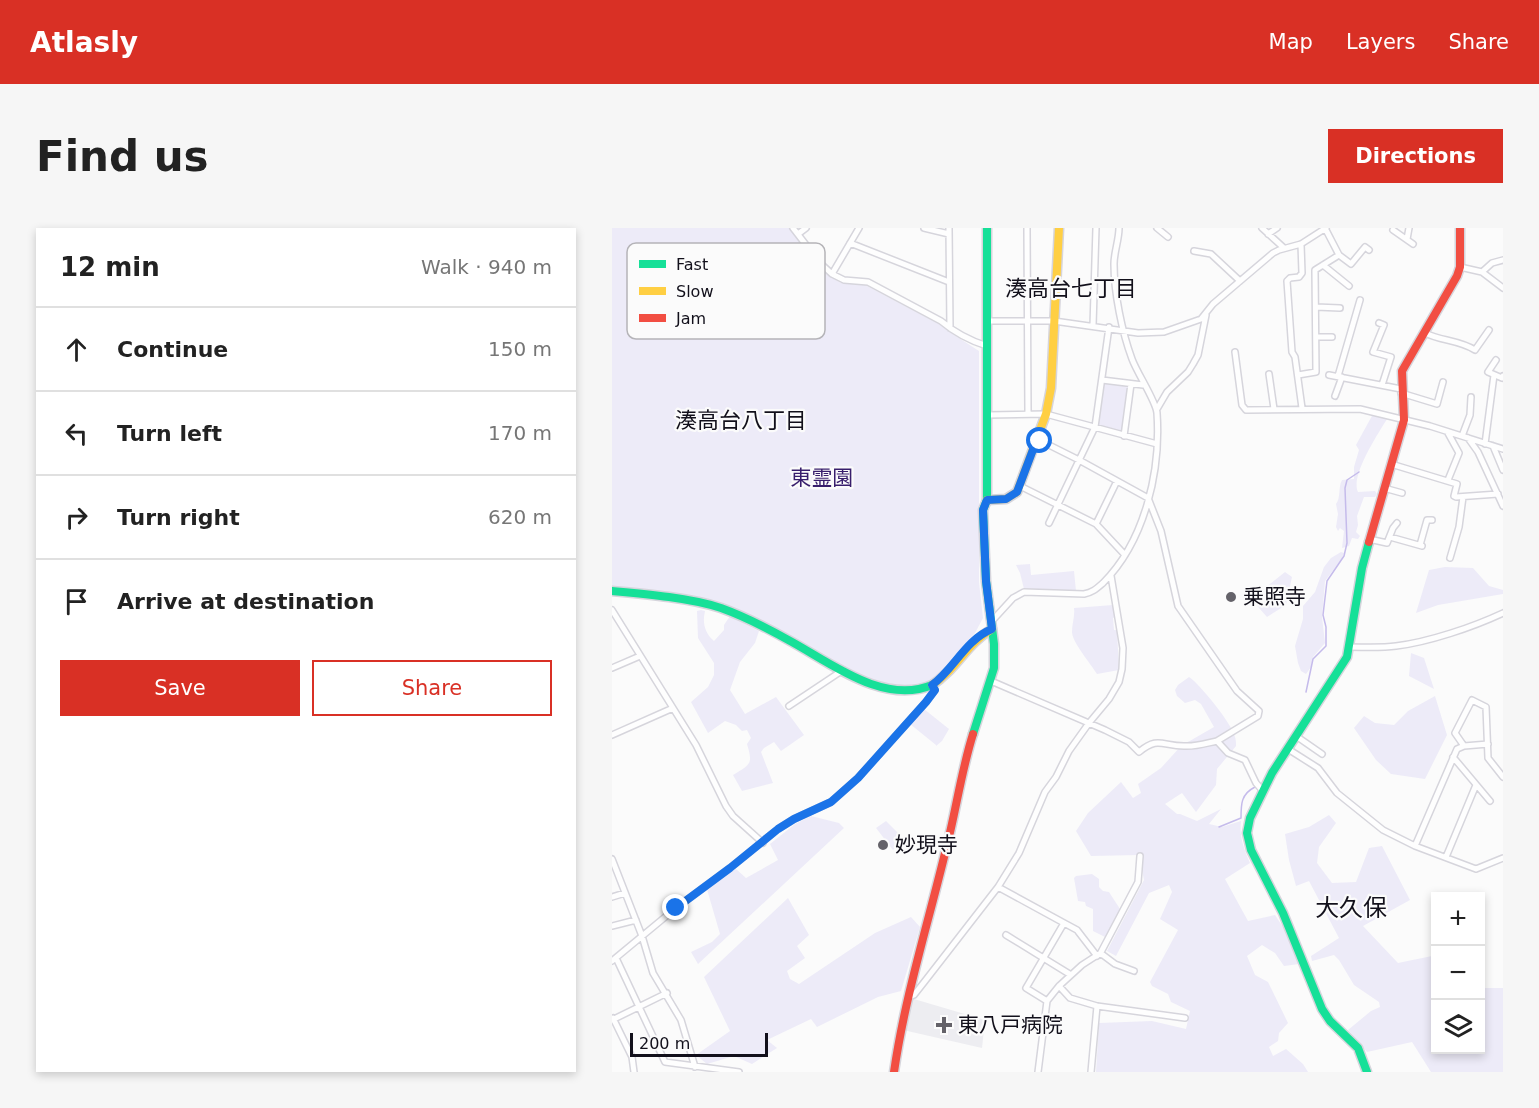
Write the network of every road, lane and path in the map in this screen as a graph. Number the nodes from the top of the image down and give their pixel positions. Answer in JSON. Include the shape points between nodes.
{"nodes":[{"id":1,"x":793,"y":228,"type":"edge"},
{"id":2,"x":806,"y":228,"type":"edge"},
{"id":3,"x":858,"y":228,"type":"edge"},
{"id":4,"x":924,"y":228,"type":"edge"},
{"id":5,"x":987,"y":228,"type":"edge"},
{"id":6,"x":1027,"y":228,"type":"edge"},
{"id":7,"x":1059,"y":228,"type":"edge"},
{"id":8,"x":1096,"y":228,"type":"edge"},
{"id":9,"x":1119,"y":228,"type":"edge"},
{"id":10,"x":1157,"y":228,"type":"edge"},
{"id":11,"x":1262,"y":228,"type":"edge"},
{"id":12,"x":1277,"y":228,"type":"edge"},
{"id":13,"x":1326,"y":228,"type":"edge"},
{"id":14,"x":1408,"y":228,"type":"edge"},
{"id":15,"x":1460,"y":228,"type":"edge"},
{"id":16,"x":1393,"y":230,"type":"dead end"},
{"id":17,"x":949,"y":231,"type":"edge"},
{"id":18,"x":798,"y":234,"type":"junction"},
{"id":19,"x":1268,"y":234,"type":"junction"},
{"id":20,"x":1168,"y":237,"type":"dead end"},
{"id":21,"x":1407,"y":239,"type":"junction"},
{"id":22,"x":805,"y":243,"type":"edge"},
{"id":23,"x":850,"y":243,"type":"junction"},
{"id":24,"x":1301,"y":244,"type":"junction"},
{"id":25,"x":1413,"y":244,"type":"dead end"},
{"id":26,"x":1284,"y":248,"type":"junction"},
{"id":27,"x":1194,"y":250,"type":"dead end"},
{"id":28,"x":1369,"y":250,"type":"dead end"},
{"id":29,"x":1339,"y":255,"type":"junction"},
{"id":30,"x":1503,"y":260,"type":"edge"},
{"id":31,"x":1323,"y":265,"type":"junction"},
{"id":32,"x":1460,"y":267,"type":"junction"},
{"id":33,"x":825,"y":268,"type":"edge"},
{"id":34,"x":1482,"y":272,"type":"junction"},
{"id":35,"x":832,"y":274,"type":"junction"},
{"id":36,"x":1240,"y":281,"type":"junction"},
{"id":37,"x":949,"y":282,"type":"junction"},
{"id":38,"x":1349,"y":286,"type":"dead end"},
{"id":39,"x":1503,"y":288,"type":"edge"},
{"id":40,"x":1360,"y":300,"type":"dead end"},
{"id":41,"x":1316,"y":308,"type":"junction"},
{"id":42,"x":1341,"y":308,"type":"dead end"},
{"id":43,"x":1207,"y":314,"type":"junction"},
{"id":44,"x":987,"y":321,"type":"junction"},
{"id":45,"x":1027,"y":321,"type":"junction"},
{"id":46,"x":1054,"y":321,"type":"junction"},
{"id":47,"x":1379,"y":323,"type":"dead end"},
{"id":48,"x":1093,"y":326,"type":"junction"},
{"id":49,"x":1109,"y":327,"type":"junction"},
{"id":50,"x":950,"y":328,"type":"junction"},
{"id":51,"x":1123,"y":330,"type":"junction"},
{"id":52,"x":1489,"y":330,"type":"dead end"},
{"id":53,"x":1425,"y":333,"type":"junction"},
{"id":54,"x":1316,"y":337,"type":"junction"},
{"id":55,"x":1332,"y":337,"type":"dead end"},
{"id":56,"x":987,"y":346,"type":"junction"},
{"id":57,"x":1235,"y":352,"type":"dead end"},
{"id":58,"x":1496,"y":360,"type":"dead end"},
{"id":59,"x":1269,"y":374,"type":"dead end"},
{"id":60,"x":1298,"y":375,"type":"junction"},
{"id":61,"x":1329,"y":375,"type":"dead end"},
{"id":62,"x":1494,"y":375,"type":"junction"},
{"id":63,"x":1503,"y":376,"type":"edge"},
{"id":64,"x":1340,"y":377,"type":"junction"},
{"id":65,"x":1102,"y":380,"type":"junction"},
{"id":66,"x":1443,"y":382,"type":"dead end"},
{"id":67,"x":1131,"y":384,"type":"junction"},
{"id":68,"x":1143,"y":385,"type":"junction"},
{"id":69,"x":1382,"y":385,"type":"junction"},
{"id":70,"x":1401,"y":391,"type":"junction"},
{"id":71,"x":1335,"y":396,"type":"dead end"},
{"id":72,"x":1471,"y":397,"type":"dead end"},
{"id":73,"x":1274,"y":408,"type":"junction"},
{"id":74,"x":1302,"y":408,"type":"junction"},
{"id":75,"x":1157,"y":410,"type":"junction"},
{"id":76,"x":1028,"y":413,"type":"junction"},
{"id":77,"x":987,"y":414,"type":"junction"},
{"id":78,"x":1046,"y":414,"type":"junction"},
{"id":79,"x":1404,"y":420,"type":"junction"},
{"id":80,"x":1095,"y":427,"type":"junction"},
{"id":81,"x":1448,"y":433,"type":"junction"},
{"id":82,"x":1124,"y":436,"type":"junction"},
{"id":83,"x":1465,"y":437,"type":"junction"},
{"id":84,"x":1037,"y":439,"type":"junction"},
{"id":85,"x":1157,"y":444,"type":"junction"},
{"id":86,"x":1485,"y":444,"type":"junction"},
{"id":87,"x":1493,"y":446,"type":"junction"},
{"id":88,"x":1503,"y":449,"type":"edge"},
{"id":89,"x":1079,"y":460,"type":"junction"},
{"id":90,"x":1391,"y":464,"type":"junction"},
{"id":91,"x":1503,"y":470,"type":"edge"},
{"id":92,"x":1448,"y":480,"type":"junction"},
{"id":93,"x":1117,"y":481,"type":"junction"},
{"id":94,"x":1020,"y":486,"type":"junction"},
{"id":95,"x":1384,"y":488,"type":"junction"},
{"id":96,"x":1402,"y":493,"type":"dead end"},
{"id":97,"x":1498,"y":494,"type":"junction"},
{"id":98,"x":1462,"y":497,"type":"junction"},
{"id":99,"x":1148,"y":498,"type":"junction"},
{"id":100,"x":987,"y":500,"type":"junction"},
{"id":101,"x":1057,"y":504,"type":"junction"},
{"id":102,"x":1503,"y":506,"type":"edge"},
{"id":103,"x":1432,"y":520,"type":"dead end"},
{"id":104,"x":1049,"y":523,"type":"dead end"},
{"id":105,"x":1397,"y":523,"type":"dead end"},
{"id":106,"x":1096,"y":524,"type":"junction"},
{"id":107,"x":1390,"y":537,"type":"junction"},
{"id":108,"x":1369,"y":539,"type":"junction"},
{"id":109,"x":1125,"y":555,"type":"junction"},
{"id":110,"x":1450,"y":558,"type":"dead end"},
{"id":111,"x":1112,"y":576,"type":"junction"},
{"id":112,"x":612,"y":591,"type":"edge"},
{"id":113,"x":612,"y":610,"type":"edge"},
{"id":114,"x":1503,"y":613,"type":"edge"},
{"id":115,"x":991,"y":625,"type":"junction"},
{"id":116,"x":1349,"y":646,"type":"junction"},
{"id":117,"x":640,"y":656,"type":"junction"},
{"id":118,"x":612,"y":668,"type":"edge"},
{"id":119,"x":843,"y":670,"type":"junction"},
{"id":120,"x":991,"y":681,"type":"junction"},
{"id":121,"x":932,"y":685,"type":"junction"},
{"id":122,"x":789,"y":706,"type":"dead end"},
{"id":123,"x":673,"y":708,"type":"junction"},
{"id":124,"x":1089,"y":723,"type":"junction"},
{"id":125,"x":612,"y":735,"type":"edge"},
{"id":126,"x":1296,"y":736,"type":"junction"},
{"id":127,"x":1217,"y":741,"type":"junction"},
{"id":128,"x":1488,"y":744,"type":"junction"},
{"id":129,"x":1464,"y":746,"type":"junction"},
{"id":130,"x":1288,"y":749,"type":"junction"},
{"id":131,"x":1322,"y":754,"type":"dead end"},
{"id":132,"x":1453,"y":757,"type":"junction"},
{"id":133,"x":1503,"y":777,"type":"edge"},
{"id":134,"x":1476,"y":785,"type":"junction"},
{"id":135,"x":1262,"y":790,"type":"junction"},
{"id":136,"x":1490,"y":801,"type":"dead end"},
{"id":137,"x":763,"y":843,"type":"junction"},
{"id":138,"x":1415,"y":846,"type":"junction"},
{"id":139,"x":1140,"y":856,"type":"dead end"},
{"id":140,"x":1446,"y":857,"type":"junction"},
{"id":141,"x":1503,"y":858,"type":"edge"},
{"id":142,"x":612,"y":859,"type":"edge"},
{"id":143,"x":614,"y":868,"type":"edge"},
{"id":144,"x":998,"y":887,"type":"junction"},
{"id":145,"x":625,"y":894,"type":"junction"},
{"id":146,"x":612,"y":897,"type":"edge"},
{"id":147,"x":636,"y":920,"type":"junction"},
{"id":148,"x":1064,"y":923,"type":"junction"},
{"id":149,"x":612,"y":926,"type":"edge"},
{"id":150,"x":1006,"y":935,"type":"dead end"},
{"id":151,"x":642,"y":936,"type":"junction"},
{"id":152,"x":1098,"y":955,"type":"junction"},
{"id":153,"x":615,"y":958,"type":"edge"},
{"id":154,"x":1043,"y":958,"type":"junction"},
{"id":155,"x":1134,"y":972,"type":"dead end"},
{"id":156,"x":1071,"y":975,"type":"junction"},
{"id":157,"x":1059,"y":986,"type":"junction"},
{"id":158,"x":667,"y":993,"type":"junction"},
{"id":159,"x":907,"y":998,"type":"junction"},
{"id":160,"x":1047,"y":1001,"type":"junction"},
{"id":161,"x":1097,"y":1006,"type":"junction"},
{"id":162,"x":639,"y":1007,"type":"junction"},
{"id":163,"x":1185,"y":1018,"type":"dead end"},
{"id":164,"x":612,"y":1019,"type":"edge"},
{"id":165,"x":695,"y":1067,"type":"junction"},
{"id":166,"x":634,"y":1072,"type":"edge"},
{"id":167,"x":740,"y":1072,"type":"edge"},
{"id":168,"x":894,"y":1072,"type":"edge"},
{"id":169,"x":1038,"y":1072,"type":"edge"},
{"id":170,"x":1091,"y":1072,"type":"edge"},
{"id":171,"x":1367,"y":1072,"type":"edge"}],
"edges":[{"from":1,"to":18,"type":"street"},
{"from":2,"to":18,"type":"street"},
{"from":3,"to":23,"type":"street"},
{"from":4,"to":17,"type":"street"},
{"from":5,"to":44,"type":"street"},
{"from":6,"to":45,"type":"street"},
{"from":7,"to":46,"type":"street"},
{"from":8,"to":48,"type":"street"},
{"from":9,"to":51,"type":"street","via":[[1114,265]]},
{"from":10,"to":20,"type":"street"},
{"from":11,"to":19,"type":"street"},
{"from":12,"to":19,"type":"street"},
{"from":13,"to":24,"type":"street"},
{"from":13,"to":29,"type":"street"},
{"from":14,"to":21,"type":"street"},
{"from":15,"to":32,"type":"street"},
{"from":16,"to":21,"type":"street"},
{"from":17,"to":37,"type":"street"},
{"from":18,"to":22,"type":"street"},
{"from":19,"to":26,"type":"street"},
{"from":21,"to":25,"type":"street"},
{"from":23,"to":35,"type":"street"},
{"from":23,"to":37,"type":"street"},
{"from":24,"to":26,"type":"street"},
{"from":24,"to":60,"type":"street","via":[[1302,273],[1287,281],[1292,352]]},
{"from":26,"to":36,"type":"street"},
{"from":27,"to":36,"type":"street","via":[[1211,254]]},
{"from":28,"to":29,"type":"street","via":[[1365,247],[1351,264]]},
{"from":29,"to":31,"type":"street"},
{"from":30,"to":34,"type":"street"},
{"from":31,"to":38,"type":"street"},
{"from":31,"to":41,"type":"street","via":[[1315,270]]},
{"from":32,"to":34,"type":"street"},
{"from":32,"to":53,"type":"street"},
{"from":33,"to":35,"type":"street"},
{"from":34,"to":39,"type":"street"},
{"from":35,"to":50,"type":"street","via":[[844,280],[868,282]]},
{"from":36,"to":43,"type":"street"},
{"from":37,"to":50,"type":"street"},
{"from":40,"to":64,"type":"street"},
{"from":41,"to":42,"type":"street"},
{"from":41,"to":54,"type":"street"},
{"from":43,"to":51,"type":"street","via":[[1164,332]]},
{"from":43,"to":75,"type":"street","via":[[1193,364],[1167,392]]},
{"from":44,"to":45,"type":"street"},
{"from":44,"to":56,"type":"street"},
{"from":45,"to":46,"type":"street"},
{"from":45,"to":76,"type":"street"},
{"from":46,"to":48,"type":"street"},
{"from":46,"to":78,"type":"street"},
{"from":47,"to":69,"type":"street","via":[[1384,325],[1373,352],[1391,357]]},
{"from":48,"to":49,"type":"street"},
{"from":49,"to":51,"type":"street"},
{"from":49,"to":65,"type":"street"},
{"from":50,"to":56,"type":"street"},
{"from":51,"to":68,"type":"street"},
{"from":52,"to":53,"type":"street","via":[[1475,350]]},
{"from":53,"to":70,"type":"street","via":[[1402,371]]},
{"from":54,"to":55,"type":"street"},
{"from":54,"to":60,"type":"street","via":[[1316,372]]},
{"from":56,"to":77,"type":"street"},
{"from":57,"to":73,"type":"street","via":[[1243,407]]},
{"from":58,"to":62,"type":"street","via":[[1488,372]]},
{"from":59,"to":73,"type":"street"},
{"from":60,"to":74,"type":"street"},
{"from":61,"to":64,"type":"street"},
{"from":62,"to":63,"type":"street"},
{"from":62,"to":86,"type":"street"},
{"from":64,"to":69,"type":"street"},
{"from":64,"to":71,"type":"street"},
{"from":65,"to":67,"type":"street"},
{"from":65,"to":80,"type":"street"},
{"from":66,"to":70,"type":"street","via":[[1437,404]]},
{"from":67,"to":68,"type":"street"},
{"from":67,"to":82,"type":"street"},
{"from":68,"to":75,"type":"street"},
{"from":69,"to":70,"type":"street"},
{"from":70,"to":79,"type":"street"},
{"from":72,"to":83,"type":"street"},
{"from":73,"to":74,"type":"street"},
{"from":74,"to":79,"type":"street","via":[[1360,409]]},
{"from":75,"to":85,"type":"street"},
{"from":76,"to":77,"type":"street"},
{"from":76,"to":78,"type":"street"},
{"from":77,"to":100,"type":"street"},
{"from":78,"to":80,"type":"street"},
{"from":78,"to":84,"type":"street"},
{"from":79,"to":81,"type":"street"},
{"from":79,"to":90,"type":"street"},
{"from":80,"to":82,"type":"street"},
{"from":80,"to":89,"type":"street"},
{"from":81,"to":83,"type":"street"},
{"from":81,"to":92,"type":"street","via":[[1459,453]]},
{"from":82,"to":85,"type":"street"},
{"from":83,"to":86,"type":"street"},
{"from":83,"to":97,"type":"street","via":[[1478,452]]},
{"from":84,"to":89,"type":"street"},
{"from":84,"to":94,"type":"street"},
{"from":85,"to":99,"type":"street"},
{"from":86,"to":87,"type":"street"},
{"from":87,"to":88,"type":"street"},
{"from":87,"to":91,"type":"street"},
{"from":89,"to":93,"type":"street"},
{"from":89,"to":101,"type":"street"},
{"from":90,"to":92,"type":"street"},
{"from":90,"to":95,"type":"street"},
{"from":92,"to":98,"type":"street","via":[[1457,484],[1454,496]]},
{"from":93,"to":99,"type":"street"},
{"from":93,"to":106,"type":"street"},
{"from":94,"to":100,"type":"street","via":[[1006,499]]},
{"from":94,"to":101,"type":"street"},
{"from":95,"to":96,"type":"street"},
{"from":95,"to":108,"type":"street"},
{"from":97,"to":98,"type":"street"},
{"from":97,"to":102,"type":"street"},
{"from":98,"to":110,"type":"street"},
{"from":99,"to":109,"type":"street"},
{"from":99,"to":127,"type":"street","via":[[1161,531],[1178,606],[1237,691],[1259,711],[1258,716]]},
{"from":100,"to":115,"type":"street","via":[[983,512]]},
{"from":101,"to":104,"type":"street"},
{"from":101,"to":106,"type":"street"},
{"from":103,"to":107,"type":"street","via":[[1427,520],[1421,545]]},
{"from":105,"to":107,"type":"street"},
{"from":106,"to":109,"type":"street"},
{"from":107,"to":108,"type":"street","via":[[1386,544]]},
{"from":108,"to":116,"type":"street"},
{"from":109,"to":111,"type":"street"},
{"from":111,"to":115,"type":"street","via":[[1093,592],[1084,594],[1024,592],[1013,598]]},
{"from":111,"to":124,"type":"street","via":[[1121,628],[1122,669],[1109,699]]},
{"from":112,"to":119,"type":"street","via":[[710,604]]},
{"from":113,"to":117,"type":"street"},
{"from":114,"to":116,"type":"street","via":[[1410,644]]},
{"from":115,"to":120,"type":"street","via":[[995,654]]},
{"from":115,"to":121,"type":"street"},
{"from":116,"to":126,"type":"street","via":[[1344,664]]},
{"from":117,"to":118,"type":"street"},
{"from":117,"to":123,"type":"street"},
{"from":119,"to":121,"type":"street","via":[[887,688],[911,690]]},
{"from":119,"to":122,"type":"street"},
{"from":120,"to":124,"type":"street"},
{"from":120,"to":159,"type":"street","via":[[964,763]]},
{"from":121,"to":137,"type":"street","via":[[935,690],[926,702],[858,778],[831,802],[794,819]]},
{"from":123,"to":125,"type":"street"},
{"from":123,"to":137,"type":"street","via":[[729,811]]},
{"from":124,"to":127,"type":"street","via":[[1129,741],[1138,752],[1151,743],[1184,747]]},
{"from":124,"to":144,"type":"street","via":[[1042,798],[1019,853]]},
{"from":126,"to":130,"type":"street"},
{"from":126,"to":131,"type":"street"},
{"from":127,"to":135,"type":"street","via":[[1228,753],[1245,760]]},
{"from":128,"to":129,"type":"street"},
{"from":128,"to":129,"type":"street","via":[[1486,707],[1472,700],[1455,733]]},
{"from":128,"to":133,"type":"street","via":[[1488,758]]},
{"from":129,"to":132,"type":"street","via":[[1456,748]]},
{"from":130,"to":135,"type":"street"},
{"from":130,"to":138,"type":"street","via":[[1317,768],[1337,793],[1383,830]]},
{"from":132,"to":134,"type":"street"},
{"from":132,"to":138,"type":"street"},
{"from":134,"to":136,"type":"street"},
{"from":134,"to":140,"type":"street"},
{"from":135,"to":171,"type":"street","via":[[1249,817],[1249,845],[1284,914],[1322,1009],[1358,1048]]},
{"from":137,"to":151,"type":"street"},
{"from":138,"to":140,"type":"street"},
{"from":139,"to":152,"type":"street","via":[[1138,882]]},
{"from":140,"to":141,"type":"street","via":[[1476,869]]},
{"from":142,"to":143,"type":"street"},
{"from":143,"to":145,"type":"street"},
{"from":144,"to":148,"type":"street"},
{"from":144,"to":159,"type":"street","via":[[914,995]]},
{"from":145,"to":146,"type":"street"},
{"from":145,"to":147,"type":"street"},
{"from":147,"to":149,"type":"street"},
{"from":147,"to":151,"type":"street"},
{"from":148,"to":152,"type":"street","via":[[1077,930]]},
{"from":148,"to":154,"type":"street"},
{"from":150,"to":154,"type":"street"},
{"from":151,"to":153,"type":"street"},
{"from":151,"to":158,"type":"street","via":[[653,973]]},
{"from":152,"to":155,"type":"street"},
{"from":152,"to":156,"type":"street"},
{"from":153,"to":162,"type":"street"},
{"from":154,"to":156,"type":"street"},
{"from":154,"to":160,"type":"street","via":[[1026,988]]},
{"from":156,"to":157,"type":"street"},
{"from":157,"to":160,"type":"street"},
{"from":157,"to":161,"type":"street","via":[[1070,998]]},
{"from":158,"to":162,"type":"street"},
{"from":158,"to":165,"type":"street","via":[[681,1020]]},
{"from":159,"to":168,"type":"street"},
{"from":160,"to":169,"type":"street"},
{"from":161,"to":163,"type":"street"},
{"from":161,"to":170,"type":"street"},
{"from":162,"to":164,"type":"street"},
{"from":162,"to":165,"type":"street","via":[[665,1062]]},
{"from":164,"to":166,"type":"street","via":[[632,1057]]},
{"from":165,"to":167,"type":"street"}]}
